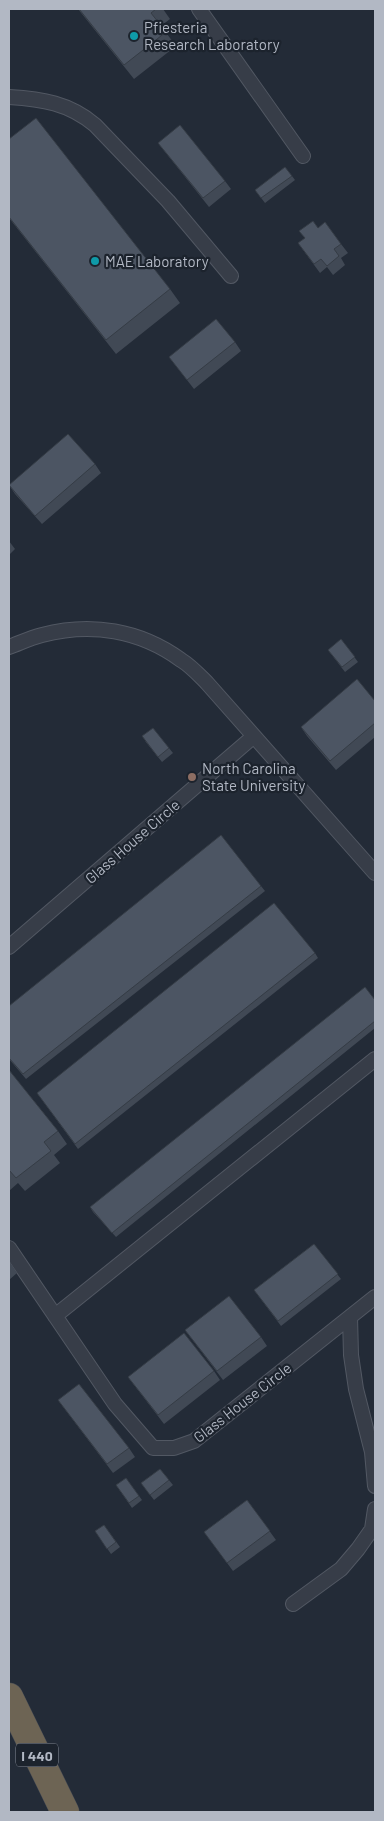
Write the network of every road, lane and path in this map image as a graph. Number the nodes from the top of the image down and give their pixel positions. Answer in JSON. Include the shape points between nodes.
{"nodes":[{"id":1,"x":199,"y":9,"type":"edge"},
{"id":2,"x":9,"y":97,"type":"edge"},
{"id":3,"x":303,"y":156,"type":"dead end"},
{"id":4,"x":231,"y":276,"type":"dead end"},
{"id":5,"x":9,"y":647,"type":"edge"},
{"id":6,"x":254,"y":736,"type":"junction"},
{"id":7,"x":373,"y":866,"type":"edge"},
{"id":8,"x":9,"y":947,"type":"edge"},
{"id":9,"x":375,"y":1059,"type":"edge"},
{"id":10,"x":9,"y":1248,"type":"edge"},
{"id":11,"x":375,"y":1297,"type":"edge"},
{"id":12,"x":55,"y":1316,"type":"junction"},
{"id":13,"x":350,"y":1317,"type":"junction"},
{"id":14,"x":375,"y":1486,"type":"edge"},
{"id":15,"x":375,"y":1509,"type":"edge"},
{"id":16,"x":293,"y":1604,"type":"dead end"},
{"id":17,"x":9,"y":1697,"type":"edge"},
{"id":18,"x":65,"y":1812,"type":"edge"}],
"edges":[{"from":1,"to":3,"type":"lane"},
{"from":2,"to":4,"type":"lane","via":[[46,101],[82,114],[168,201]]},
{"from":5,"to":6,"type":"lane","via":[[40,635],[78,630],[119,631],[150,640],[182,660],[207,683]]},
{"from":6,"to":7,"type":"lane"},
{"from":6,"to":8,"type":"lane","name":"Glass House Circle"},
{"from":9,"to":12,"type":"lane"},
{"from":10,"to":12,"type":"lane","name":"Glass House Circle"},
{"from":11,"to":13,"type":"lane","name":"Glass House Circle"},
{"from":12,"to":13,"type":"lane","name":"Glass House Circle","via":[[115,1404],[153,1448],[174,1448],[194,1441]]},
{"from":13,"to":14,"type":"lane","via":[[356,1389],[372,1452]]},
{"from":15,"to":16,"type":"lane","via":[[372,1529],[341,1569]]},
{"from":17,"to":18,"type":"highway","number":"I 440"}]}
